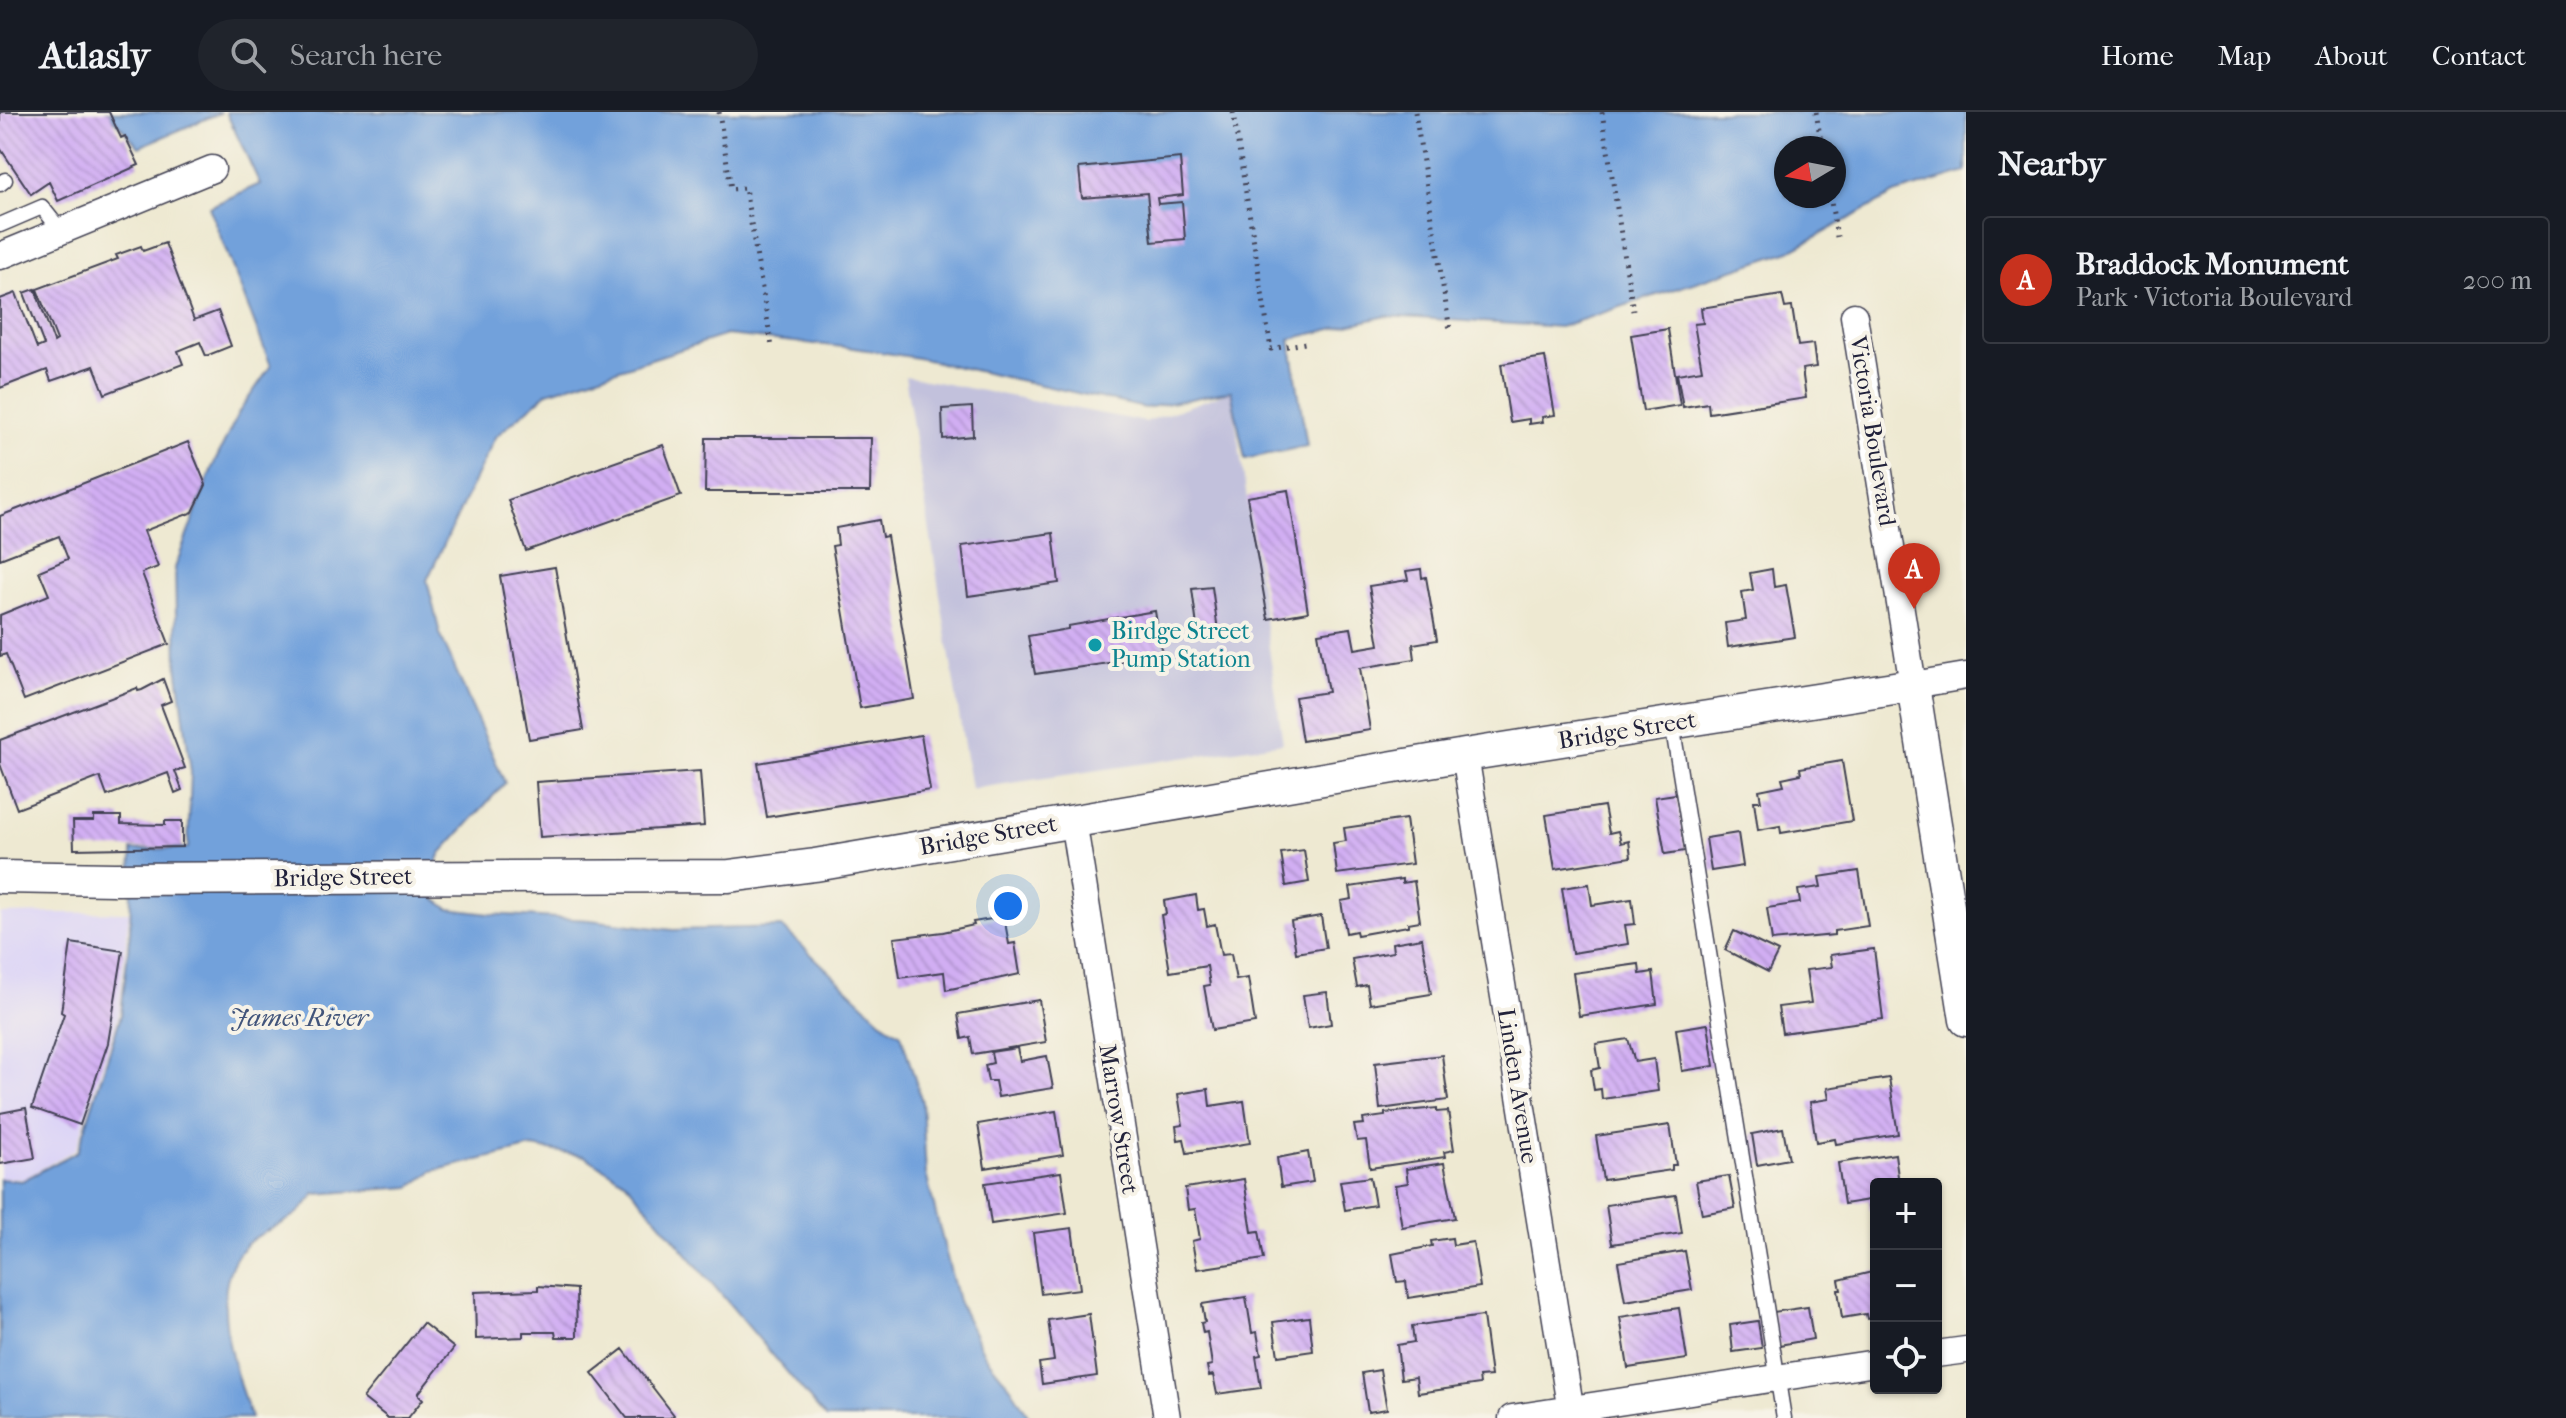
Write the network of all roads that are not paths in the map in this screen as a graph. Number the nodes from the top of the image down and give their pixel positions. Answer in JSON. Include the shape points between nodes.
{"nodes":[{"id":1,"x":212,"y":169,"type":"dead end"},
{"id":2,"x":0,"y":225,"type":"edge"},
{"id":3,"x":61,"y":231,"type":"junction"},
{"id":4,"x":0,"y":256,"type":"edge"},
{"id":5,"x":1854,"y":316,"type":"dead end"},
{"id":6,"x":1966,"y":676,"type":"edge"},
{"id":7,"x":1913,"y":685,"type":"junction"},
{"id":8,"x":1672,"y":723,"type":"junction"},
{"id":9,"x":1465,"y":755,"type":"junction"},
{"id":10,"x":1073,"y":820,"type":"junction"},
{"id":11,"x":0,"y":877,"type":"edge"},
{"id":12,"x":1966,"y":1020,"type":"edge"},
{"id":13,"x":1966,"y":1350,"type":"edge"},
{"id":14,"x":1942,"y":1353,"type":"edge"},
{"id":15,"x":1870,"y":1364,"type":"edge"},
{"id":16,"x":1778,"y":1378,"type":"junction"},
{"id":17,"x":1571,"y":1414,"type":"edge"},
{"id":18,"x":1167,"y":1418,"type":"edge"},
{"id":19,"x":1512,"y":1418,"type":"edge"},
{"id":20,"x":1784,"y":1418,"type":"edge"}],
"edges":[{"from":1,"to":3,"type":"street"},
{"from":2,"to":3,"type":"lane","via":[[42,207]]},
{"from":3,"to":4,"type":"street"},
{"from":5,"to":7,"type":"street","name":"Victoria Boulevard"},
{"from":6,"to":7,"type":"street","name":"Bridge Street"},
{"from":7,"to":8,"type":"street","name":"Bridge Street"},
{"from":7,"to":12,"type":"street","name":"Victoria Boulevard"},
{"from":8,"to":9,"type":"street","name":"Bridge Street"},
{"from":8,"to":16,"type":"lane"},
{"from":9,"to":10,"type":"street","name":"Bridge Street"},
{"from":9,"to":17,"type":"street","name":"Linden Avenue"},
{"from":10,"to":11,"type":"street","name":"Bridge Street","via":[[729,876]]},
{"from":10,"to":18,"type":"street","name":"Marrow Street"},
{"from":13,"to":14,"type":"street"},
{"from":15,"to":16,"type":"street"},
{"from":16,"to":17,"type":"street"},
{"from":16,"to":20,"type":"lane"},
{"from":17,"to":19,"type":"street"}]}
